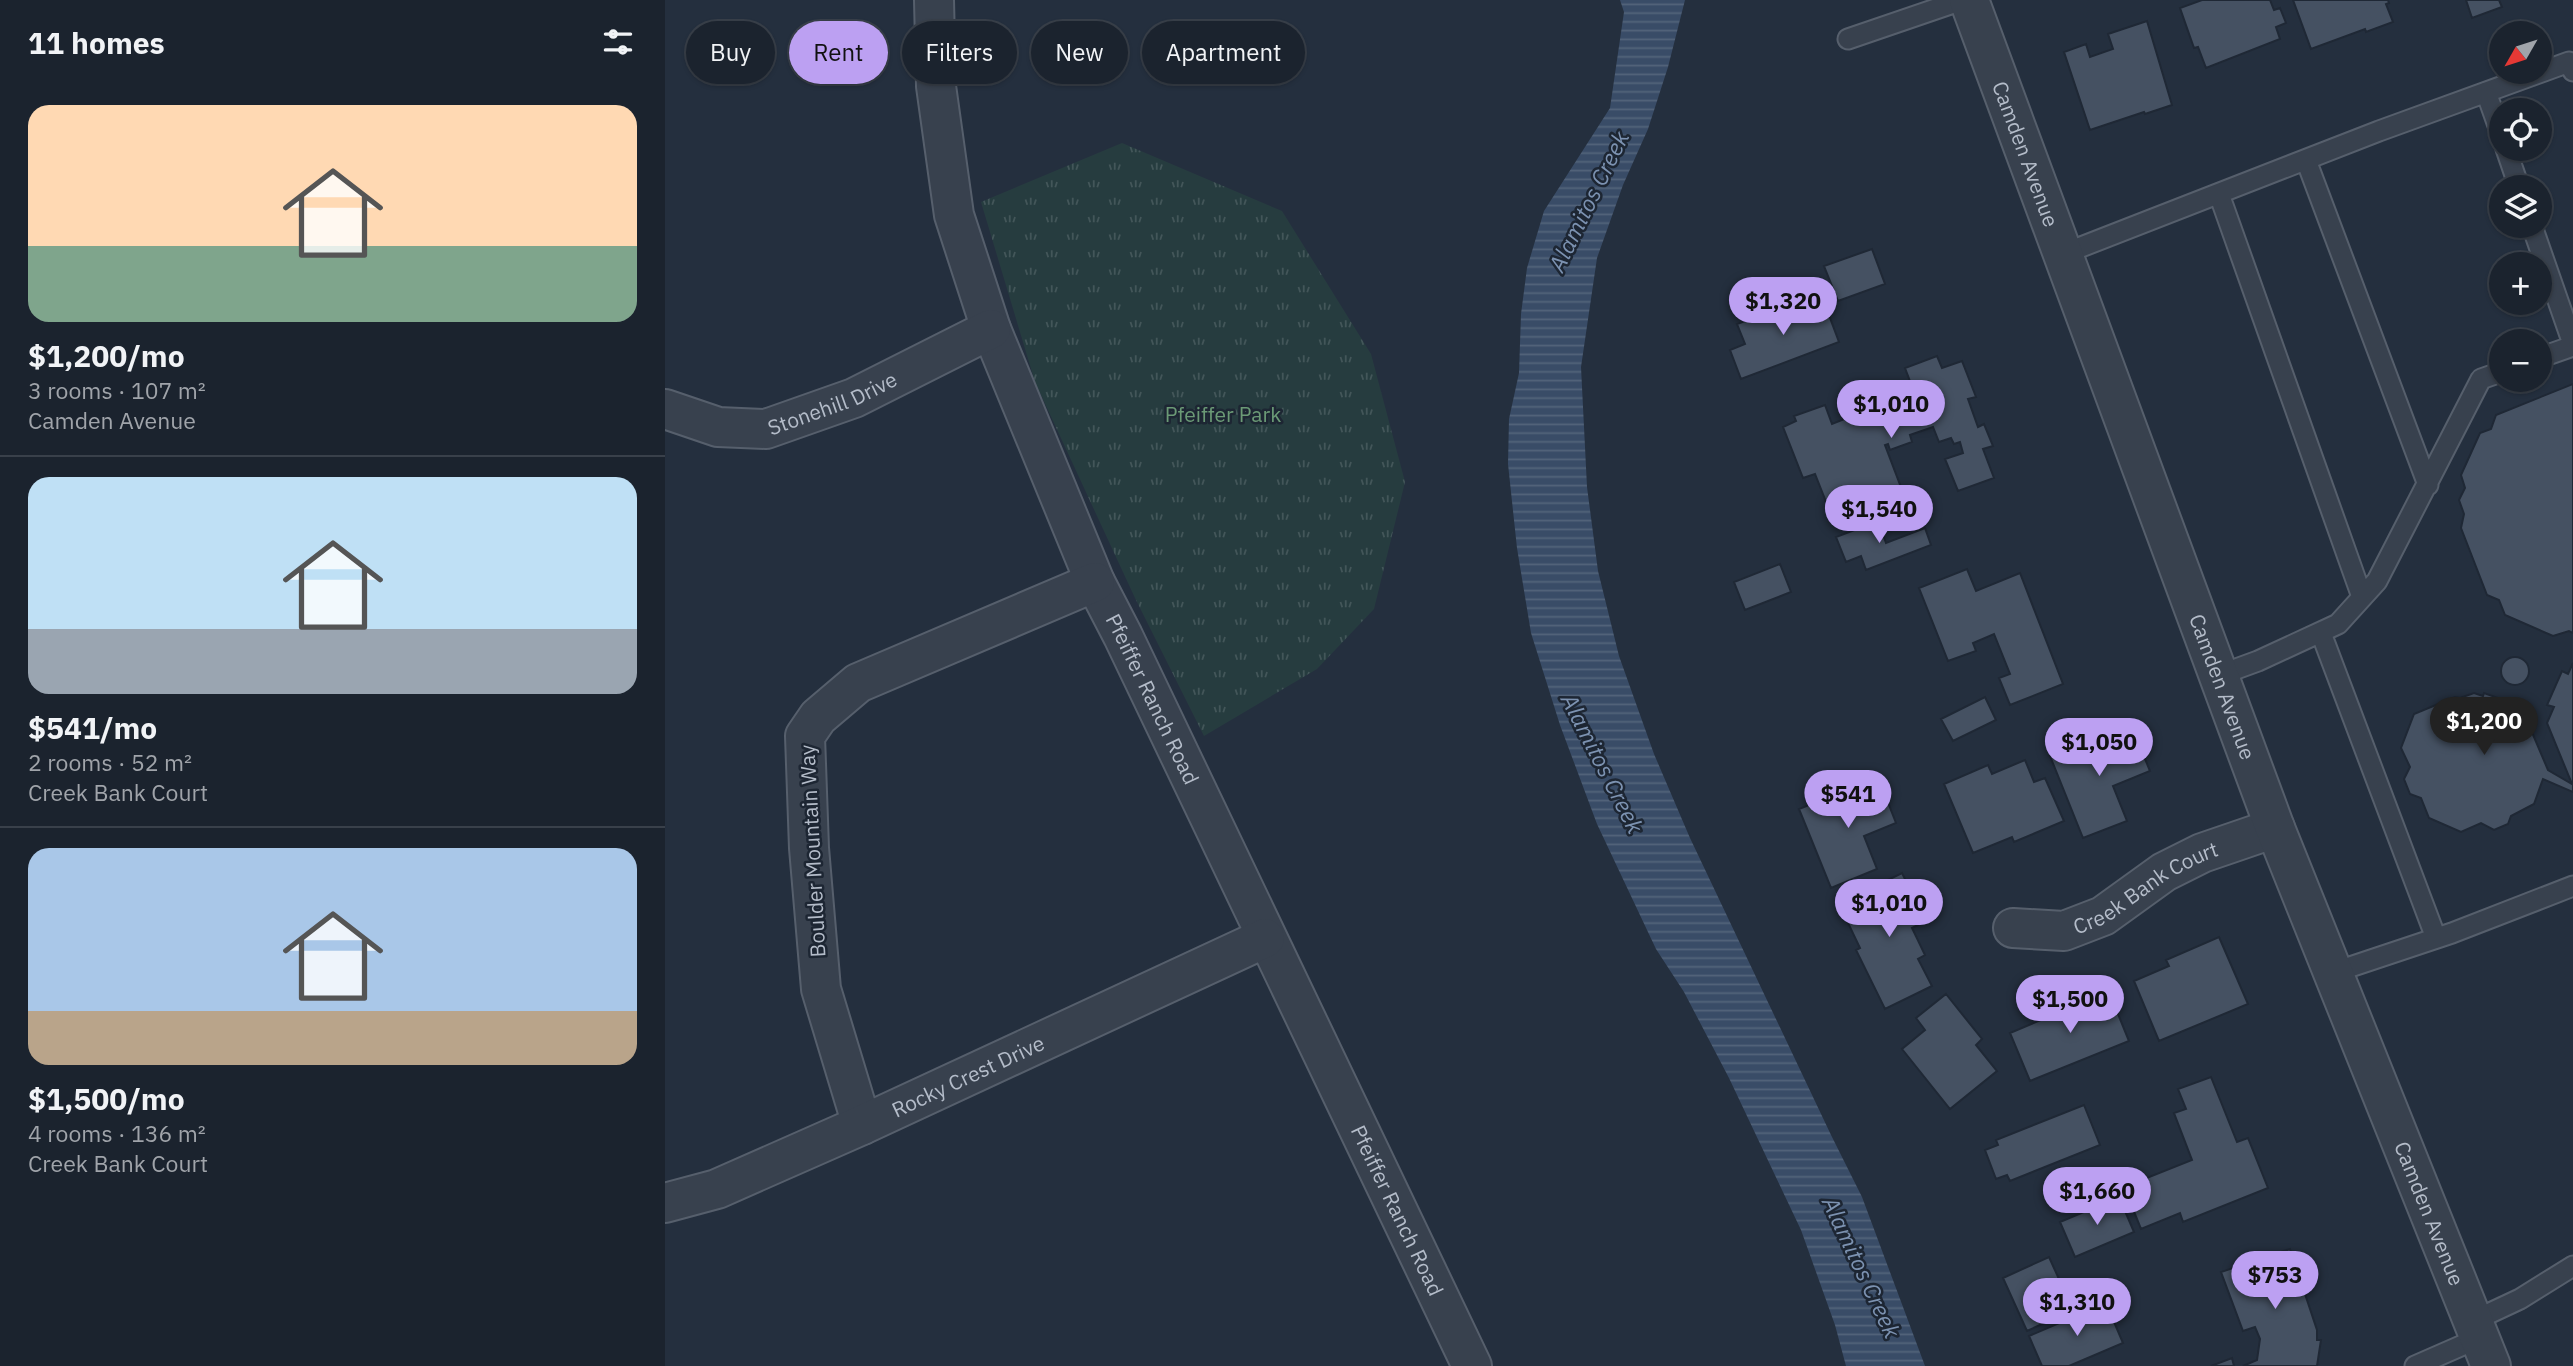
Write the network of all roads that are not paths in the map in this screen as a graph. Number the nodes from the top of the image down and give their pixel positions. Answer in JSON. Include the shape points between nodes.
{"nodes":[{"id":1,"x":934,"y":0,"type":"edge"},
{"id":2,"x":1962,"y":0,"type":"edge"},
{"id":3,"x":1969,"y":0,"type":"edge"},
{"id":4,"x":1848,"y":39,"type":"dead end"},
{"id":5,"x":2573,"y":71,"type":"edge"},
{"id":6,"x":2486,"y":92,"type":"junction"},
{"id":7,"x":2489,"y":100,"type":"edge"},
{"id":8,"x":2306,"y":160,"type":"junction"},
{"id":9,"x":2219,"y":194,"type":"junction"},
{"id":10,"x":2536,"y":238,"type":"edge"},
{"id":11,"x":2063,"y":254,"type":"junction"},
{"id":12,"x":991,"y":329,"type":"junction"},
{"id":13,"x":2573,"y":345,"type":"edge"},
{"id":14,"x":2552,"y":353,"type":"edge"},
{"id":15,"x":2489,"y":376,"type":"edge"},
{"id":16,"x":665,"y":409,"type":"edge"},
{"id":17,"x":2428,"y":485,"type":"junction"},
{"id":18,"x":1095,"y":582,"type":"junction"},
{"id":19,"x":2362,"y":597,"type":"junction"},
{"id":20,"x":2321,"y":633,"type":"junction"},
{"id":21,"x":2217,"y":676,"type":"junction"},
{"id":22,"x":2275,"y":828,"type":"junction"},
{"id":23,"x":2573,"y":886,"type":"edge"},
{"id":24,"x":2013,"y":928,"type":"dead end"},
{"id":25,"x":2444,"y":935,"type":"junction"},
{"id":26,"x":1265,"y":938,"type":"junction"},
{"id":27,"x":2332,"y":973,"type":"junction"},
{"id":28,"x":862,"y":1125,"type":"junction"},
{"id":29,"x":665,"y":1203,"type":"edge"},
{"id":30,"x":2573,"y":1266,"type":"edge"},
{"id":31,"x":2481,"y":1342,"type":"edge"},
{"id":32,"x":1472,"y":1366,"type":"edge"},
{"id":33,"x":2415,"y":1366,"type":"edge"}],
"edges":[{"from":1,"to":12,"type":"street","name":"Pfeiffer Ranch Road","via":[[936,86],[954,215]]},
{"from":2,"to":4,"type":"lane"},
{"from":3,"to":11,"type":"street","name":"Camden Avenue"},
{"from":5,"to":6,"type":"lane","via":[[2569,62]]},
{"from":6,"to":7,"type":"lane"},
{"from":6,"to":8,"type":"lane"},
{"from":8,"to":9,"type":"lane"},
{"from":8,"to":17,"type":"lane"},
{"from":9,"to":11,"type":"lane"},
{"from":9,"to":19,"type":"lane"},
{"from":10,"to":13,"type":"lane"},
{"from":11,"to":21,"type":"street","name":"Camden Avenue"},
{"from":12,"to":16,"type":"street","name":"Stonehill Drive","via":[[854,398],[766,429],[718,427]]},
{"from":12,"to":18,"type":"street","name":"Pfeiffer Ranch Road"},
{"from":13,"to":14,"type":"lane"},
{"from":15,"to":17,"type":"lane","via":[[2481,379]]},
{"from":17,"to":19,"type":"lane","via":[[2377,580]]},
{"from":18,"to":26,"type":"street","name":"Pfeiffer Ranch Road"},
{"from":18,"to":28,"type":"street","name":"Boulder Mountain Way","via":[[858,682],[818,717],[805,736],[821,989]]},
{"from":19,"to":20,"type":"lane","via":[[2338,624]]},
{"from":20,"to":21,"type":"lane"},
{"from":20,"to":25,"type":"lane"},
{"from":21,"to":22,"type":"street","name":"Camden Avenue"},
{"from":22,"to":24,"type":"street","name":"Creek Bank Court","via":[[2202,853],[2164,872],[2103,916],[2064,930]]},
{"from":22,"to":27,"type":"street","name":"Camden Avenue"},
{"from":23,"to":25,"type":"lane"},
{"from":25,"to":27,"type":"lane"},
{"from":26,"to":28,"type":"street","name":"Rocky Crest Drive"},
{"from":26,"to":32,"type":"street","name":"Pfeiffer Ranch Road"},
{"from":27,"to":31,"type":"street","name":"Camden Avenue"},
{"from":28,"to":29,"type":"street","name":"Rocky Crest Drive","via":[[717,1189]]},
{"from":30,"to":31,"type":"lane","via":[[2520,1299]]},
{"from":31,"to":33,"type":"lane"}]}
